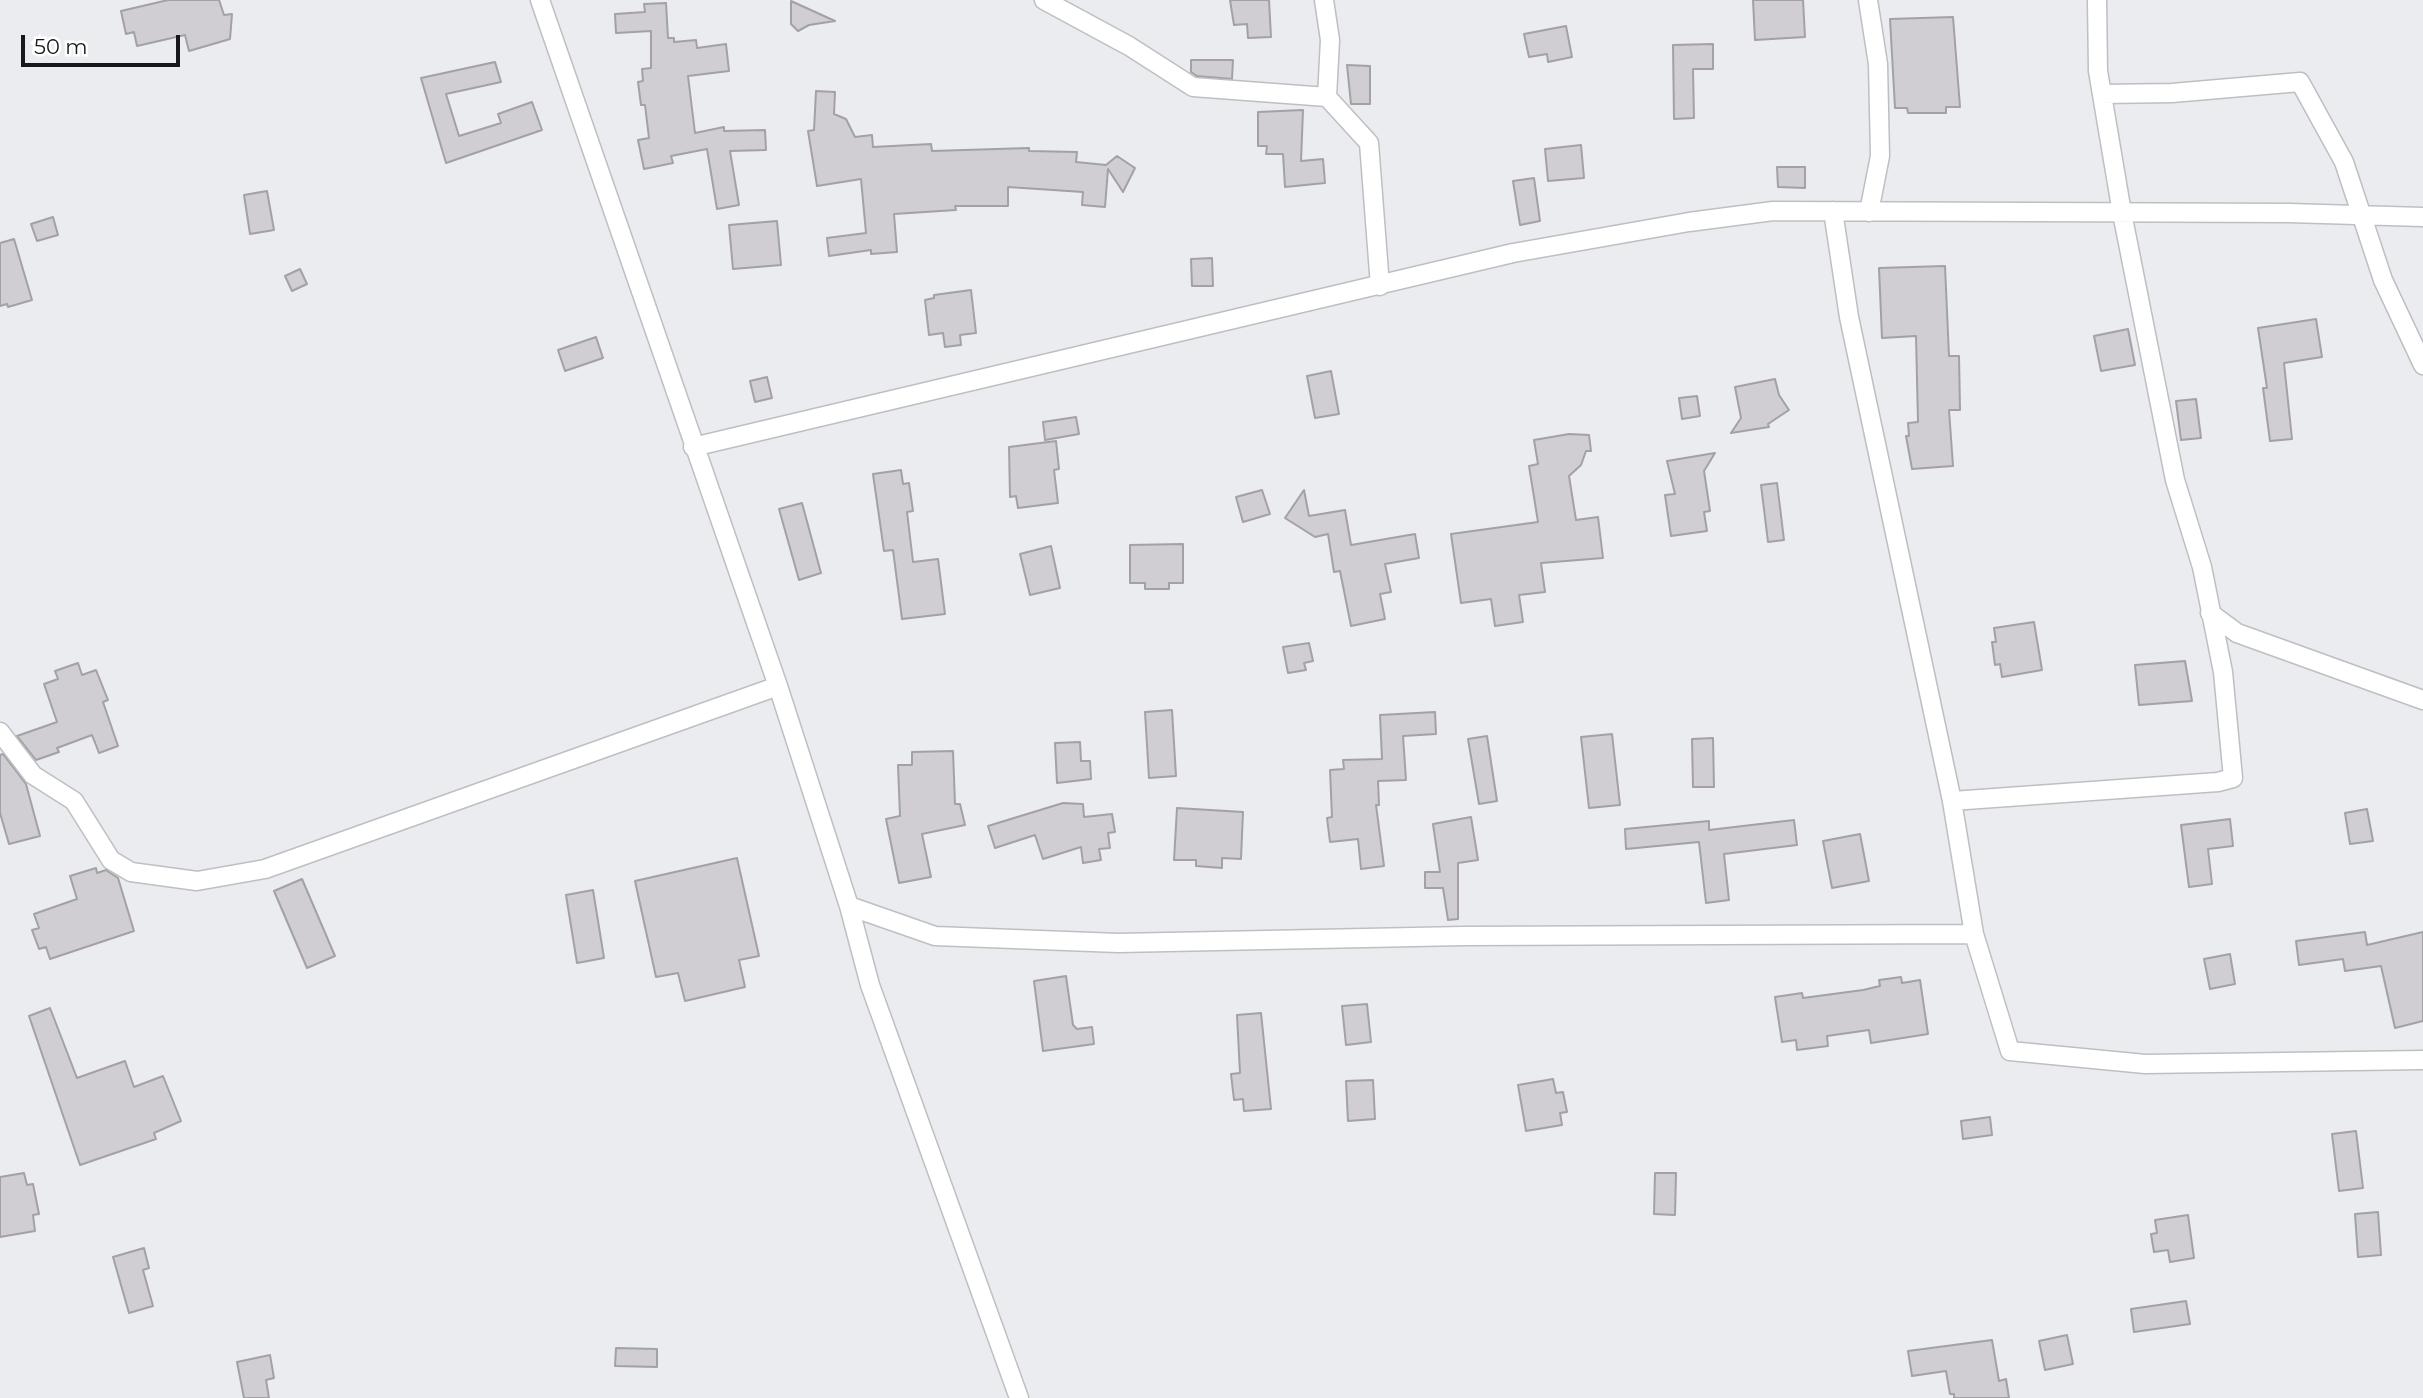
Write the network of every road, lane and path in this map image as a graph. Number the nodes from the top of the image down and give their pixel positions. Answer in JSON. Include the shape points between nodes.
{"nodes":[{"id":1,"x":540,"y":0,"type":"edge"},
{"id":2,"x":1044,"y":0,"type":"edge"},
{"id":3,"x":1324,"y":0,"type":"edge"},
{"id":4,"x":1868,"y":0,"type":"edge"},
{"id":5,"x":2097,"y":0,"type":"edge"},
{"id":6,"x":2102,"y":94,"type":"junction"},
{"id":7,"x":1327,"y":97,"type":"junction"},
{"id":8,"x":1833,"y":211,"type":"junction"},
{"id":9,"x":1869,"y":212,"type":"junction"},
{"id":10,"x":2122,"y":213,"type":"junction"},
{"id":11,"x":2360,"y":215,"type":"junction"},
{"id":12,"x":2423,"y":217,"type":"edge"},
{"id":13,"x":1380,"y":286,"type":"junction"},
{"id":14,"x":2423,"y":365,"type":"edge"},
{"id":15,"x":693,"y":447,"type":"junction"},
{"id":16,"x":2210,"y":613,"type":"junction"},
{"id":17,"x":778,"y":686,"type":"junction"},
{"id":18,"x":2423,"y":700,"type":"edge"},
{"id":19,"x":0,"y":732,"type":"edge"},
{"id":20,"x":1952,"y":801,"type":"junction"},
{"id":21,"x":849,"y":906,"type":"junction"},
{"id":22,"x":1973,"y":934,"type":"junction"},
{"id":23,"x":2423,"y":1059,"type":"edge"},
{"id":24,"x":1019,"y":1398,"type":"edge"}],
"edges":[{"from":1,"to":15,"type":"street"},
{"from":2,"to":7,"type":"street","via":[[1193,87]]},
{"from":3,"to":7,"type":"street","via":[[1329,40]]},
{"from":4,"to":9,"type":"street","via":[[1878,64],[1880,156]]},
{"from":5,"to":6,"type":"street"},
{"from":6,"to":10,"type":"street"},
{"from":6,"to":11,"type":"street","via":[[2300,82],[2344,162]]},
{"from":7,"to":13,"type":"street","via":[[1370,142]]},
{"from":8,"to":9,"type":"street"},
{"from":8,"to":13,"type":"street","via":[[1773,211],[1689,222],[1513,253]]},
{"from":8,"to":20,"type":"street","via":[[1849,317]]},
{"from":9,"to":10,"type":"street"},
{"from":10,"to":11,"type":"street"},
{"from":10,"to":16,"type":"street","via":[[2175,480],[2202,567]]},
{"from":11,"to":12,"type":"street"},
{"from":11,"to":14,"type":"street","via":[[2383,280]]},
{"from":13,"to":15,"type":"street"},
{"from":15,"to":17,"type":"street"},
{"from":16,"to":18,"type":"street","via":[[2237,633]]},
{"from":16,"to":20,"type":"street","via":[[2223,673],[2233,778]]},
{"from":17,"to":19,"type":"street","via":[[265,869],[197,881],[131,873],[111,860],[74,801],[33,775]]},
{"from":17,"to":21,"type":"street"},
{"from":20,"to":22,"type":"street"},
{"from":21,"to":22,"type":"street","via":[[935,936],[1118,943]]},
{"from":21,"to":24,"type":"street","via":[[870,985]]},
{"from":22,"to":23,"type":"street","via":[[2010,1051],[2145,1064]]}]}
